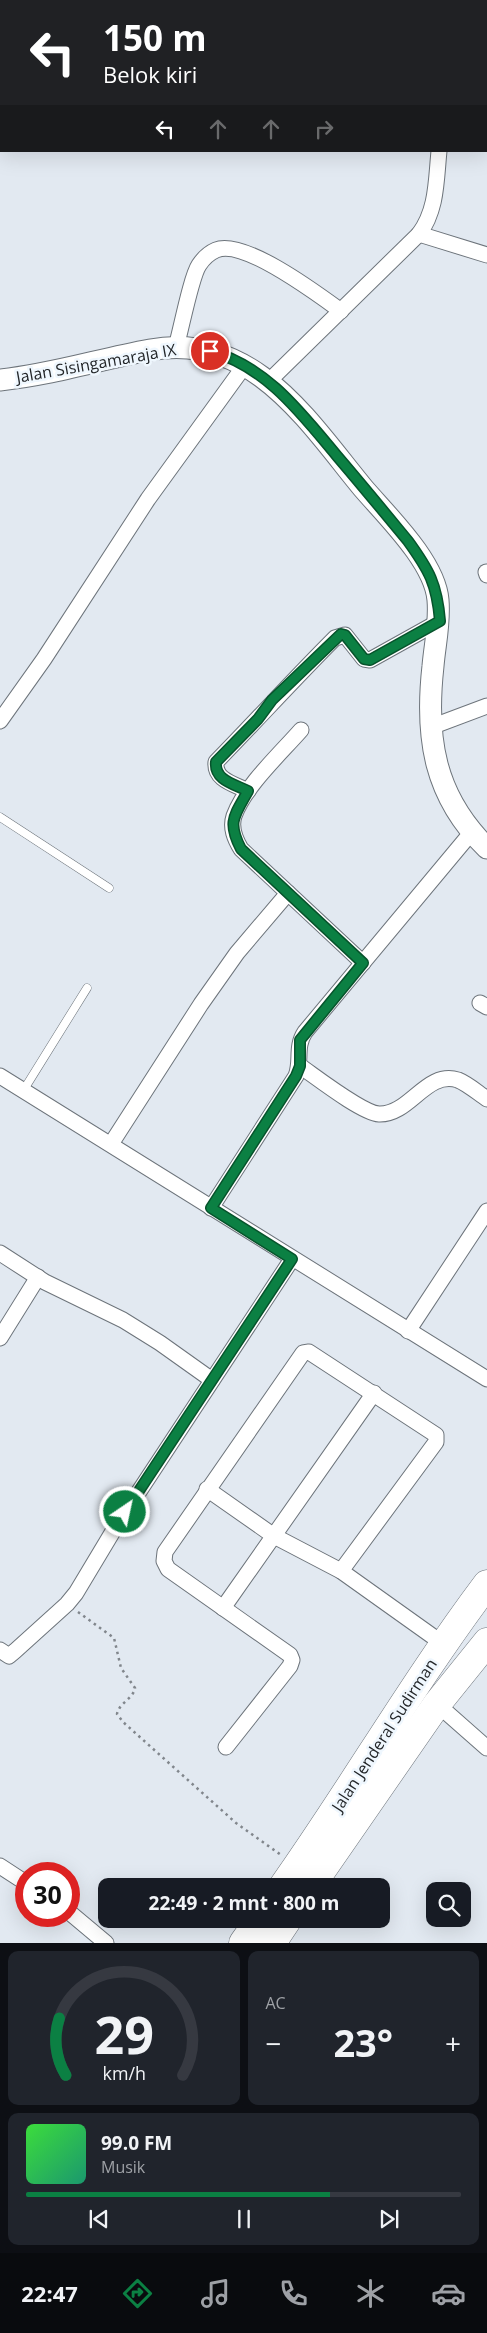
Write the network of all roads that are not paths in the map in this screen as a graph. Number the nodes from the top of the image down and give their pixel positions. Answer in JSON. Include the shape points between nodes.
{"nodes":[{"id":1,"x":439,"y":152,"type":"edge"},
{"id":2,"x":419,"y":234,"type":"junction"},
{"id":3,"x":487,"y":255,"type":"edge"},
{"id":4,"x":342,"y":311,"type":"junction"},
{"id":5,"x":176,"y":347,"type":"junction"},
{"id":6,"x":245,"y":365,"type":"junction"},
{"id":7,"x":0,"y":380,"type":"edge"},
{"id":8,"x":269,"y":381,"type":"junction"},
{"id":9,"x":440,"y":621,"type":"junction"},
{"id":10,"x":487,"y":706,"type":"edge"},
{"id":11,"x":0,"y":721,"type":"edge"},
{"id":12,"x":431,"y":728,"type":"junction"},
{"id":13,"x":301,"y":730,"type":"dead end"},
{"id":14,"x":248,"y":791,"type":"junction"},
{"id":15,"x":0,"y":817,"type":"edge"},
{"id":16,"x":472,"y":833,"type":"junction"},
{"id":17,"x":487,"y":848,"type":"edge"},
{"id":18,"x":109,"y":888,"type":"dead end"},
{"id":19,"x":288,"y":893,"type":"junction"},
{"id":20,"x":363,"y":963,"type":"junction"},
{"id":21,"x":87,"y":988,"type":"dead end"},
{"id":22,"x":300,"y":1066,"type":"junction"},
{"id":23,"x":0,"y":1076,"type":"edge"},
{"id":24,"x":23,"y":1091,"type":"junction"},
{"id":25,"x":487,"y":1099,"type":"edge"},
{"id":26,"x":111,"y":1144,"type":"junction"},
{"id":27,"x":211,"y":1208,"type":"junction"},
{"id":28,"x":487,"y":1212,"type":"edge"},
{"id":29,"x":0,"y":1253,"type":"edge"},
{"id":30,"x":292,"y":1259,"type":"junction"},
{"id":31,"x":38,"y":1277,"type":"junction"},
{"id":32,"x":408,"y":1331,"type":"junction"},
{"id":33,"x":0,"y":1338,"type":"edge"},
{"id":34,"x":487,"y":1379,"type":"edge"},
{"id":35,"x":212,"y":1380,"type":"junction"},
{"id":36,"x":374,"y":1393,"type":"junction"},
{"id":37,"x":207,"y":1489,"type":"junction"},
{"id":38,"x":274,"y":1536,"type":"junction"},
{"id":39,"x":341,"y":1571,"type":"junction"},
{"id":40,"x":487,"y":1584,"type":"edge"},
{"id":41,"x":223,"y":1608,"type":"junction"},
{"id":42,"x":487,"y":1642,"type":"edge"},
{"id":43,"x":442,"y":1643,"type":"junction"},
{"id":44,"x":0,"y":1650,"type":"edge"},
{"id":45,"x":437,"y":1704,"type":"junction"},
{"id":46,"x":226,"y":1747,"type":"dead end"},
{"id":47,"x":487,"y":1748,"type":"edge"},
{"id":48,"x":0,"y":1866,"type":"edge"},
{"id":49,"x":15,"y":1876,"type":"edge"},
{"id":50,"x":298,"y":1878,"type":"edge"},
{"id":51,"x":299,"y":1878,"type":"edge"},
{"id":52,"x":80,"y":1921,"type":"edge"},
{"id":53,"x":276,"y":1932,"type":"edge"},
{"id":54,"x":106,"y":1943,"type":"edge"},
{"id":55,"x":242,"y":1943,"type":"edge"}],
"edges":[{"from":1,"to":2,"type":"street","via":[[432,213]]},
{"from":2,"to":3,"type":"street"},
{"from":2,"to":4,"type":"street"},
{"from":4,"to":5,"type":"street","via":[[289,274],[250,254],[217,249],[198,267]]},
{"from":4,"to":8,"type":"street"},
{"from":5,"to":6,"type":"street","name":"Jalan Sisingamaraja IX","via":[[222,354]]},
{"from":5,"to":7,"type":"street","name":"Jalan Sisingamaraja IX"},
{"from":6,"to":8,"type":"street","name":"Jalan Sisingamaraja IX"},
{"from":6,"to":11,"type":"street","via":[[148,499]]},
{"from":8,"to":9,"type":"street","name":"Jalan Sisingamaraja IX","via":[[294,404],[408,541],[434,582]]},
{"from":9,"to":12,"type":"street","name":"Jalan Sisingamaraja IX","via":[[433,665]]},
{"from":9,"to":14,"type":"street","via":[[370,660],[364,659],[345,635],[335,638],[272,700],[216,762],[218,776]]},
{"from":10,"to":12,"type":"street"},
{"from":12,"to":16,"type":"street","name":"Jalan Sisingamaraja IX","via":[[432,751],[439,776],[452,804]]},
{"from":13,"to":14,"type":"street"},
{"from":14,"to":19,"type":"street","via":[[234,817],[233,834],[241,849]]},
{"from":15,"to":18,"type":"lane"},
{"from":16,"to":17,"type":"street","name":"Jalan Sisingamaraja IX"},
{"from":16,"to":20,"type":"street"},
{"from":19,"to":20,"type":"street"},
{"from":19,"to":26,"type":"street","via":[[237,953],[201,1004]]},
{"from":20,"to":22,"type":"street","via":[[300,1040]]},
{"from":21,"to":24,"type":"lane"},
{"from":22,"to":25,"type":"street","via":[[366,1110],[379,1114],[399,1107],[435,1081],[448,1079],[459,1081]]},
{"from":22,"to":27,"type":"street"},
{"from":23,"to":24,"type":"street"},
{"from":24,"to":26,"type":"street"},
{"from":26,"to":27,"type":"street"},
{"from":27,"to":30,"type":"street"},
{"from":28,"to":32,"type":"street"},
{"from":29,"to":31,"type":"street"},
{"from":30,"to":32,"type":"street"},
{"from":30,"to":35,"type":"street"},
{"from":31,"to":33,"type":"street"},
{"from":31,"to":35,"type":"street","via":[[123,1320]]},
{"from":32,"to":34,"type":"street"},
{"from":35,"to":44,"type":"street","via":[[67,1604],[9,1656]]},
{"from":36,"to":37,"type":"street","via":[[309,1352],[303,1353]]},
{"from":36,"to":38,"type":"street"},
{"from":36,"to":39,"type":"street","via":[[432,1431],[436,1442]]},
{"from":37,"to":38,"type":"street"},
{"from":37,"to":41,"type":"street","via":[[165,1552],[164,1560],[168,1569]]},
{"from":38,"to":39,"type":"street"},
{"from":38,"to":41,"type":"street"},
{"from":39,"to":43,"type":"street"},
{"from":40,"to":43,"type":"highway","name":"Jalan Jenderal Sudirman"},
{"from":41,"to":46,"type":"street","via":[[292,1660]]},
{"from":42,"to":45,"type":"highway","name":"Jalan Jenderal Sudirman"},
{"from":43,"to":50,"type":"highway","name":"Jalan Jenderal Sudirman","via":[[315,1842]]},
{"from":45,"to":47,"type":"street"},
{"from":45,"to":51,"type":"highway","name":"Jalan Jenderal Sudirman"},
{"from":48,"to":49,"type":"street"},
{"from":52,"to":54,"type":"street"},
{"from":53,"to":55,"type":"highway"}]}
